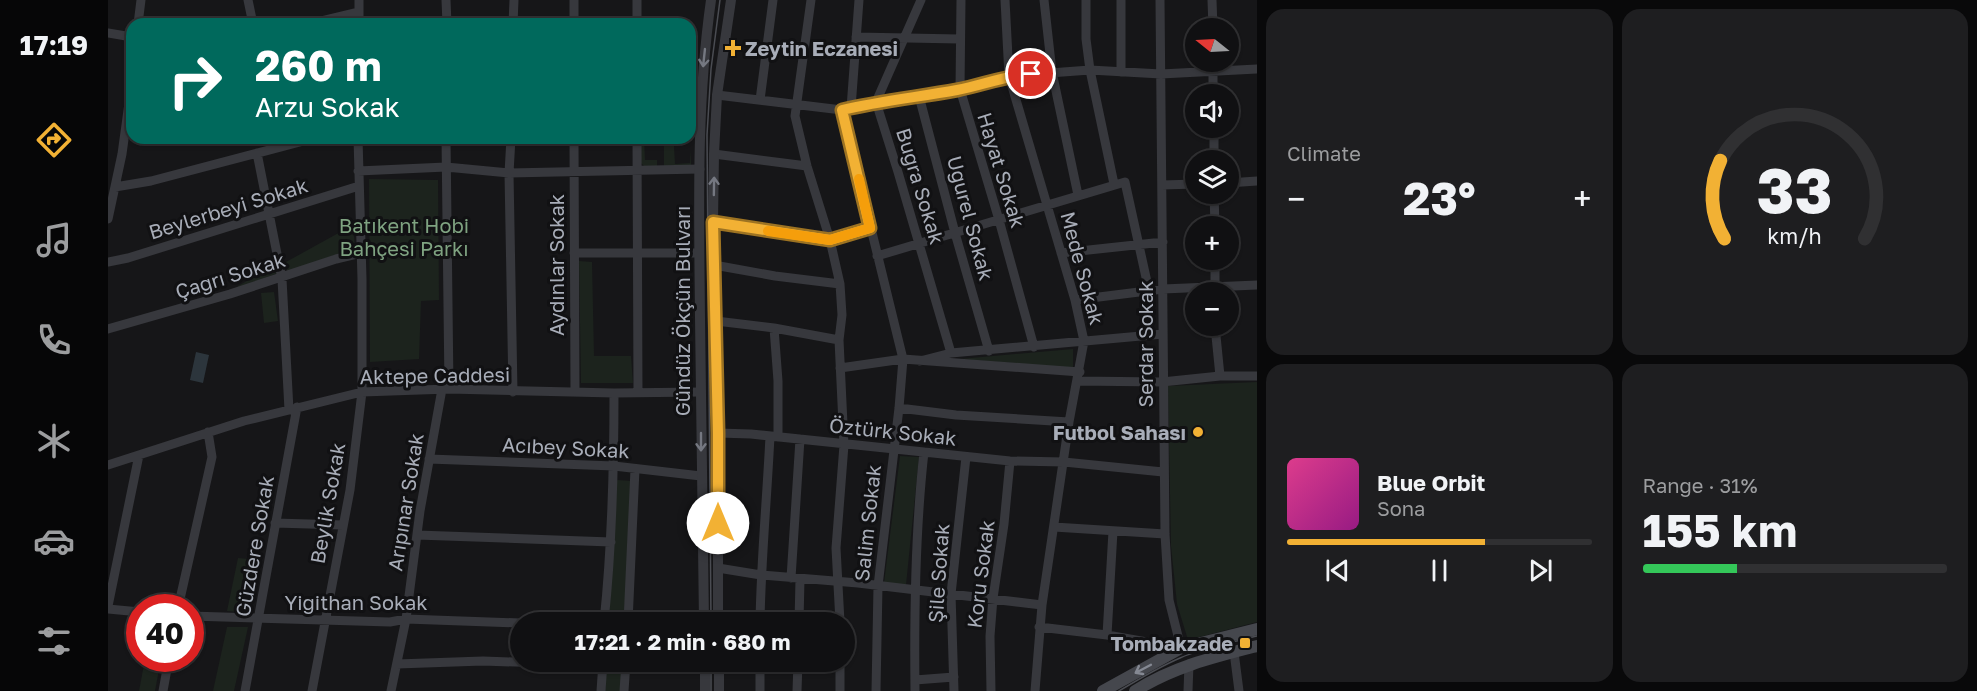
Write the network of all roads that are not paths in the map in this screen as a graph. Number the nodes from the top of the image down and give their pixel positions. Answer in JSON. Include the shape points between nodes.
{"nodes":[{"id":1,"x":141,"y":0,"type":"edge"},
{"id":2,"x":248,"y":0,"type":"edge"},
{"id":3,"x":359,"y":0,"type":"edge"},
{"id":4,"x":446,"y":0,"type":"edge"},
{"id":5,"x":514,"y":0,"type":"edge"},
{"id":6,"x":574,"y":0,"type":"edge"},
{"id":7,"x":637,"y":0,"type":"edge"},
{"id":8,"x":711,"y":0,"type":"edge"},
{"id":9,"x":731,"y":0,"type":"edge"},
{"id":10,"x":772,"y":0,"type":"edge"},
{"id":11,"x":811,"y":0,"type":"edge"},
{"id":12,"x":859,"y":0,"type":"edge"},
{"id":13,"x":921,"y":0,"type":"edge"},
{"id":14,"x":961,"y":0,"type":"edge"},
{"id":15,"x":1005,"y":0,"type":"edge"},
{"id":16,"x":1044,"y":0,"type":"edge"},
{"id":17,"x":1086,"y":0,"type":"edge"},
{"id":18,"x":1121,"y":0,"type":"edge"},
{"id":19,"x":1160,"y":0,"type":"edge"},
{"id":20,"x":1212,"y":0,"type":"edge"},
{"id":21,"x":358,"y":12,"type":"junction"},
{"id":22,"x":139,"y":18,"type":"edge"},
{"id":23,"x":252,"y":18,"type":"edge"},
{"id":24,"x":334,"y":18,"type":"edge"},
{"id":25,"x":358,"y":18,"type":"edge"},
{"id":26,"x":447,"y":18,"type":"edge"},
{"id":27,"x":513,"y":18,"type":"edge"},
{"id":28,"x":574,"y":18,"type":"edge"},
{"id":29,"x":637,"y":18,"type":"edge"},
{"id":30,"x":1213,"y":18,"type":"edge"},
{"id":31,"x":108,"y":33,"type":"edge"},
{"id":32,"x":126,"y":36,"type":"edge"},
{"id":33,"x":856,"y":37,"type":"junction"},
{"id":34,"x":904,"y":39,"type":"junction"},
{"id":35,"x":959,"y":39,"type":"junction"},
{"id":36,"x":1239,"y":68,"type":"edge"},
{"id":37,"x":1257,"y":69,"type":"edge"},
{"id":38,"x":1090,"y":70,"type":"junction"},
{"id":39,"x":1185,"y":70,"type":"edge"},
{"id":40,"x":1052,"y":72,"type":"junction"},
{"id":41,"x":1120,"y":72,"type":"junction"},
{"id":42,"x":1161,"y":74,"type":"junction"},
{"id":43,"x":1009,"y":76,"type":"junction"},
{"id":44,"x":960,"y":89,"type":"junction"},
{"id":45,"x":717,"y":95,"type":"junction"},
{"id":46,"x":919,"y":96,"type":"junction"},
{"id":47,"x":760,"y":100,"type":"junction"},
{"id":48,"x":876,"y":102,"type":"junction"},
{"id":49,"x":797,"y":105,"type":"junction"},
{"id":50,"x":846,"y":109,"type":"junction"},
{"id":51,"x":126,"y":131,"type":"edge"},
{"id":52,"x":270,"y":144,"type":"edge"},
{"id":53,"x":358,"y":144,"type":"edge"},
{"id":54,"x":446,"y":144,"type":"edge"},
{"id":55,"x":511,"y":144,"type":"edge"},
{"id":56,"x":574,"y":144,"type":"edge"},
{"id":57,"x":637,"y":144,"type":"edge"},
{"id":58,"x":256,"y":153,"type":"junction"},
{"id":59,"x":714,"y":154,"type":"junction"},
{"id":60,"x":807,"y":166,"type":"junction"},
{"id":61,"x":446,"y":167,"type":"junction"},
{"id":62,"x":700,"y":169,"type":"junction"},
{"id":63,"x":574,"y":170,"type":"junction"},
{"id":64,"x":358,"y":171,"type":"junction"},
{"id":65,"x":637,"y":171,"type":"junction"},
{"id":66,"x":509,"y":173,"type":"junction"},
{"id":67,"x":1257,"y":181,"type":"edge"},
{"id":68,"x":1239,"y":182,"type":"edge"},
{"id":69,"x":1114,"y":184,"type":"junction"},
{"id":70,"x":1185,"y":184,"type":"edge"},
{"id":71,"x":1162,"y":185,"type":"junction"},
{"id":72,"x":359,"y":186,"type":"junction"},
{"id":73,"x":115,"y":187,"type":"junction"},
{"id":74,"x":1078,"y":195,"type":"junction"},
{"id":75,"x":1047,"y":205,"type":"junction"},
{"id":76,"x":268,"y":214,"type":"junction"},
{"id":77,"x":108,"y":218,"type":"edge"},
{"id":78,"x":999,"y":220,"type":"junction"},
{"id":79,"x":713,"y":222,"type":"junction"},
{"id":80,"x":870,"y":228,"type":"junction"},
{"id":81,"x":955,"y":233,"type":"junction"},
{"id":82,"x":830,"y":240,"type":"junction"},
{"id":83,"x":1163,"y":242,"type":"junction"},
{"id":84,"x":919,"y":245,"type":"junction"},
{"id":85,"x":1139,"y":245,"type":"junction"},
{"id":86,"x":361,"y":253,"type":"junction"},
{"id":87,"x":574,"y":253,"type":"junction"},
{"id":88,"x":637,"y":253,"type":"junction"},
{"id":89,"x":699,"y":253,"type":"junction"},
{"id":90,"x":1061,"y":253,"type":"junction"},
{"id":91,"x":877,"y":256,"type":"junction"},
{"id":92,"x":108,"y":262,"type":"edge"},
{"id":93,"x":714,"y":265,"type":"junction"},
{"id":94,"x":282,"y":279,"type":"junction"},
{"id":95,"x":840,"y":284,"type":"junction"},
{"id":96,"x":1257,"y":285,"type":"edge"},
{"id":97,"x":1239,"y":287,"type":"edge"},
{"id":98,"x":1163,"y":289,"type":"junction"},
{"id":99,"x":1185,"y":289,"type":"edge"},
{"id":100,"x":1149,"y":291,"type":"junction"},
{"id":101,"x":1075,"y":300,"type":"junction"},
{"id":102,"x":716,"y":321,"type":"junction"},
{"id":103,"x":774,"y":328,"type":"junction"},
{"id":104,"x":108,"y":329,"type":"edge"},
{"id":105,"x":1163,"y":334,"type":"junction"},
{"id":106,"x":1216,"y":336,"type":"edge"},
{"id":107,"x":839,"y":340,"type":"junction"},
{"id":108,"x":1084,"y":341,"type":"junction"},
{"id":109,"x":1034,"y":347,"type":"junction"},
{"id":110,"x":989,"y":351,"type":"junction"},
{"id":111,"x":951,"y":353,"type":"junction"},
{"id":112,"x":903,"y":359,"type":"junction"},
{"id":113,"x":920,"y":361,"type":"junction"},
{"id":114,"x":840,"y":368,"type":"junction"},
{"id":115,"x":1079,"y":376,"type":"junction"},
{"id":116,"x":1220,"y":376,"type":"junction"},
{"id":117,"x":1257,"y":376,"type":"edge"},
{"id":118,"x":1162,"y":382,"type":"junction"},
{"id":119,"x":446,"y":389,"type":"junction"},
{"id":120,"x":363,"y":392,"type":"junction"},
{"id":121,"x":513,"y":392,"type":"junction"},
{"id":122,"x":575,"y":392,"type":"junction"},
{"id":123,"x":638,"y":392,"type":"junction"},
{"id":124,"x":701,"y":392,"type":"junction"},
{"id":125,"x":614,"y":393,"type":"junction"},
{"id":126,"x":899,"y":408,"type":"junction"},
{"id":127,"x":293,"y":409,"type":"junction"},
{"id":128,"x":1069,"y":422,"type":"junction"},
{"id":129,"x":208,"y":432,"type":"junction"},
{"id":130,"x":718,"y":433,"type":"junction"},
{"id":131,"x":774,"y":436,"type":"junction"},
{"id":132,"x":800,"y":440,"type":"junction"},
{"id":133,"x":844,"y":445,"type":"junction"},
{"id":134,"x":893,"y":450,"type":"junction"},
{"id":135,"x":924,"y":452,"type":"junction"},
{"id":136,"x":139,"y":455,"type":"junction"},
{"id":137,"x":966,"y":457,"type":"junction"},
{"id":138,"x":429,"y":459,"type":"junction"},
{"id":139,"x":1010,"y":462,"type":"junction"},
{"id":140,"x":1064,"y":462,"type":"junction"},
{"id":141,"x":108,"y":465,"type":"edge"},
{"id":142,"x":614,"y":466,"type":"junction"},
{"id":143,"x":635,"y":469,"type":"junction"},
{"id":144,"x":1163,"y":472,"type":"junction"},
{"id":145,"x":701,"y":476,"type":"junction"},
{"id":146,"x":275,"y":523,"type":"junction"},
{"id":147,"x":343,"y":525,"type":"junction"},
{"id":148,"x":1054,"y":527,"type":"junction"},
{"id":149,"x":1113,"y":531,"type":"junction"},
{"id":150,"x":1165,"y":534,"type":"junction"},
{"id":151,"x":417,"y":535,"type":"junction"},
{"id":152,"x":611,"y":542,"type":"junction"},
{"id":153,"x":718,"y":568,"type":"junction"},
{"id":154,"x":761,"y":575,"type":"junction"},
{"id":155,"x":795,"y":578,"type":"junction"},
{"id":156,"x":838,"y":582,"type":"junction"},
{"id":157,"x":878,"y":586,"type":"junction"},
{"id":158,"x":914,"y":590,"type":"junction"},
{"id":159,"x":180,"y":594,"type":"edge"},
{"id":160,"x":951,"y":594,"type":"junction"},
{"id":161,"x":993,"y":598,"type":"junction"},
{"id":162,"x":1042,"y":605,"type":"junction"},
{"id":163,"x":108,"y":608,"type":"edge"},
{"id":164,"x":126,"y":610,"type":"edge"},
{"id":165,"x":605,"y":612,"type":"edge"},
{"id":166,"x":628,"y":612,"type":"edge"},
{"id":167,"x":704,"y":612,"type":"edge"},
{"id":168,"x":718,"y":612,"type":"edge"},
{"id":169,"x":760,"y":612,"type":"edge"},
{"id":170,"x":798,"y":612,"type":"edge"},
{"id":171,"x":840,"y":612,"type":"edge"},
{"id":172,"x":204,"y":617,"type":"edge"},
{"id":173,"x":259,"y":619,"type":"junction"},
{"id":174,"x":405,"y":619,"type":"junction"},
{"id":175,"x":324,"y":620,"type":"junction"},
{"id":176,"x":510,"y":623,"type":"edge"},
{"id":177,"x":1039,"y":627,"type":"junction"},
{"id":178,"x":1257,"y":629,"type":"edge"},
{"id":179,"x":1107,"y":635,"type":"junction"},
{"id":180,"x":1257,"y":646,"type":"edge"},
{"id":181,"x":1181,"y":648,"type":"junction"},
{"id":182,"x":1234,"y":652,"type":"junction"},
{"id":183,"x":510,"y":661,"type":"edge"},
{"id":184,"x":397,"y":664,"type":"junction"},
{"id":185,"x":1189,"y":664,"type":"junction"},
{"id":186,"x":166,"y":672,"type":"edge"},
{"id":187,"x":602,"y":672,"type":"edge"},
{"id":188,"x":625,"y":672,"type":"edge"},
{"id":189,"x":705,"y":672,"type":"edge"},
{"id":190,"x":719,"y":672,"type":"edge"},
{"id":191,"x":760,"y":672,"type":"edge"},
{"id":192,"x":798,"y":672,"type":"edge"},
{"id":193,"x":840,"y":672,"type":"edge"},
{"id":194,"x":954,"y":677,"type":"junction"},
{"id":195,"x":915,"y":680,"type":"junction"},
{"id":196,"x":1147,"y":687,"type":"edge"},
{"id":197,"x":163,"y":691,"type":"edge"},
{"id":198,"x":245,"y":691,"type":"edge"},
{"id":199,"x":312,"y":691,"type":"edge"},
{"id":200,"x":391,"y":691,"type":"edge"},
{"id":201,"x":601,"y":691,"type":"edge"},
{"id":202,"x":624,"y":691,"type":"edge"},
{"id":203,"x":705,"y":691,"type":"edge"},
{"id":204,"x":719,"y":691,"type":"edge"},
{"id":205,"x":760,"y":691,"type":"edge"},
{"id":206,"x":798,"y":691,"type":"edge"},
{"id":207,"x":840,"y":691,"type":"edge"},
{"id":208,"x":876,"y":691,"type":"edge"},
{"id":209,"x":915,"y":691,"type":"edge"},
{"id":210,"x":954,"y":691,"type":"edge"},
{"id":211,"x":991,"y":691,"type":"edge"},
{"id":212,"x":1035,"y":691,"type":"edge"},
{"id":213,"x":1103,"y":691,"type":"edge"},
{"id":214,"x":1135,"y":691,"type":"edge"},
{"id":215,"x":1188,"y":691,"type":"edge"},
{"id":216,"x":1239,"y":691,"type":"edge"}],
"edges":[{"from":1,"to":22,"type":"street"},
{"from":2,"to":23,"type":"street"},
{"from":3,"to":21,"type":"street"},
{"from":4,"to":26,"type":"street"},
{"from":5,"to":27,"type":"street"},
{"from":6,"to":28,"type":"street"},
{"from":7,"to":29,"type":"street"},
{"from":8,"to":62,"type":"street","name":"Gündüz Ökçün Bulvarı","one_way":true,"via":[[700,105]]},
{"from":9,"to":45,"type":"street","name":"Gündüz Ökçün Bulvarı"},
{"from":10,"to":47,"type":"street"},
{"from":11,"to":49,"type":"street"},
{"from":12,"to":33,"type":"street","name":"Salim Sokak"},
{"from":13,"to":34,"type":"street"},
{"from":14,"to":35,"type":"street","name":"Hayat Sokak"},
{"from":15,"to":43,"type":"street","name":"Mede Sokak"},
{"from":16,"to":40,"type":"street"},
{"from":17,"to":38,"type":"street"},
{"from":18,"to":41,"type":"street"},
{"from":19,"to":42,"type":"street","name":"Serdar Sokak"},
{"from":20,"to":30,"type":"street"},
{"from":21,"to":24,"type":"street"},
{"from":21,"to":25,"type":"street"},
{"from":31,"to":32,"type":"street"},
{"from":33,"to":34,"type":"street"},
{"from":33,"to":50,"type":"street","name":"Salim Sokak"},
{"from":34,"to":35,"type":"street"},
{"from":34,"to":48,"type":"street"},
{"from":35,"to":44,"type":"street","name":"Hayat Sokak"},
{"from":36,"to":37,"type":"street"},
{"from":38,"to":40,"type":"street"},
{"from":38,"to":41,"type":"street"},
{"from":38,"to":69,"type":"street"},
{"from":39,"to":42,"type":"street"},
{"from":40,"to":43,"type":"street"},
{"from":40,"to":74,"type":"street"},
{"from":41,"to":42,"type":"street"},
{"from":42,"to":71,"type":"street","name":"Serdar Sokak"},
{"from":43,"to":44,"type":"street"},
{"from":43,"to":75,"type":"street","name":"Mede Sokak"},
{"from":44,"to":46,"type":"street"},
{"from":44,"to":78,"type":"street","name":"Hayat Sokak"},
{"from":45,"to":47,"type":"street"},
{"from":45,"to":59,"type":"street","name":"Gündüz Ökçün Bulvarı"},
{"from":46,"to":48,"type":"street"},
{"from":46,"to":81,"type":"street","name":"Uğurel Sokak"},
{"from":47,"to":49,"type":"street"},
{"from":48,"to":50,"type":"street"},
{"from":48,"to":84,"type":"street","name":"Buğra Sokak"},
{"from":49,"to":50,"type":"street"},
{"from":49,"to":60,"type":"street","via":[[795,116]]},
{"from":50,"to":80,"type":"street","name":"Salim Sokak"},
{"from":51,"to":73,"type":"street"},
{"from":52,"to":58,"type":"street"},
{"from":53,"to":64,"type":"street","name":"Beylik Sokak"},
{"from":54,"to":61,"type":"street","name":"Arıpınar Sokak"},
{"from":55,"to":66,"type":"street"},
{"from":56,"to":63,"type":"street","name":"Aydınlar Sokak"},
{"from":57,"to":65,"type":"street"},
{"from":58,"to":73,"type":"street"},
{"from":58,"to":76,"type":"street","name":"Güzdere Sokak"},
{"from":59,"to":60,"type":"street"},
{"from":79,"to":59,"type":"street","name":"Gündüz Ökçün Bulvarı","one_way":true},
{"from":60,"to":82,"type":"street"},
{"from":61,"to":64,"type":"street"},
{"from":61,"to":66,"type":"street"},
{"from":61,"to":119,"type":"street","name":"Arıpınar Sokak"},
{"from":62,"to":65,"type":"street"},
{"from":62,"to":89,"type":"street","name":"Gündüz Ökçün Bulvarı"},
{"from":63,"to":65,"type":"street"},
{"from":63,"to":66,"type":"street"},
{"from":63,"to":87,"type":"street","name":"Aydınlar Sokak"},
{"from":64,"to":72,"type":"street","name":"Beylik Sokak"},
{"from":65,"to":88,"type":"street"},
{"from":66,"to":121,"type":"street"},
{"from":67,"to":68,"type":"street"},
{"from":69,"to":74,"type":"street"},
{"from":69,"to":85,"type":"street","via":[[1125,182]]},
{"from":70,"to":71,"type":"street"},
{"from":71,"to":83,"type":"street","name":"Serdar Sokak"},
{"from":72,"to":76,"type":"street","name":"Beylerbeyi Sokak"},
{"from":72,"to":86,"type":"street","name":"Beylik Sokak"},
{"from":73,"to":77,"type":"street"},
{"from":74,"to":75,"type":"street"},
{"from":75,"to":78,"type":"street"},
{"from":75,"to":90,"type":"street","name":"Mede Sokak"},
{"from":76,"to":92,"type":"street","name":"Beylerbeyi Sokak"},
{"from":76,"to":94,"type":"street","name":"Güzdere Sokak"},
{"from":78,"to":81,"type":"street"},
{"from":78,"to":109,"type":"street","name":"Hayat Sokak"},
{"from":79,"to":82,"type":"street"},
{"from":79,"to":93,"type":"street","name":"Gündüz Ökçün Bulvarı"},
{"from":80,"to":82,"type":"street"},
{"from":80,"to":91,"type":"street","name":"Salim Sokak"},
{"from":81,"to":84,"type":"street"},
{"from":81,"to":110,"type":"street","name":"Uğurel Sokak"},
{"from":82,"to":95,"type":"street"},
{"from":83,"to":85,"type":"street"},
{"from":83,"to":98,"type":"street","name":"Serdar Sokak"},
{"from":84,"to":91,"type":"street"},
{"from":84,"to":111,"type":"street","name":"Buğra Sokak"},
{"from":85,"to":90,"type":"street"},
{"from":85,"to":100,"type":"street"},
{"from":86,"to":94,"type":"street","name":"Çagrı Sokak"},
{"from":86,"to":120,"type":"street","name":"Beylik Sokak"},
{"from":87,"to":88,"type":"street"},
{"from":87,"to":122,"type":"street","name":"Aydınlar Sokak"},
{"from":88,"to":89,"type":"street"},
{"from":88,"to":123,"type":"street"},
{"from":89,"to":124,"type":"street","name":"Gündüz Ökçün Bulvarı"},
{"from":90,"to":101,"type":"street","name":"Mede Sokak"},
{"from":91,"to":112,"type":"street","name":"Salim Sokak"},
{"from":93,"to":95,"type":"street"},
{"from":93,"to":102,"type":"street","name":"Gündüz Ökçün Bulvarı"},
{"from":94,"to":104,"type":"street","name":"Çagrı Sokak"},
{"from":94,"to":127,"type":"street","name":"Güzdere Sokak"},
{"from":95,"to":107,"type":"street"},
{"from":96,"to":97,"type":"street"},
{"from":98,"to":99,"type":"street"},
{"from":98,"to":100,"type":"street"},
{"from":98,"to":105,"type":"street","name":"Serdar Sokak"},
{"from":100,"to":101,"type":"street"},
{"from":101,"to":108,"type":"street","name":"Mede Sokak"},
{"from":102,"to":103,"type":"street"},
{"from":102,"to":130,"type":"street","name":"Gündüz Ökçün Bulvarı"},
{"from":103,"to":107,"type":"street"},
{"from":103,"to":131,"type":"street","via":[[778,381]]},
{"from":105,"to":108,"type":"street"},
{"from":105,"to":118,"type":"street","name":"Serdar Sokak"},
{"from":106,"to":116,"type":"street"},
{"from":107,"to":114,"type":"street"},
{"from":108,"to":109,"type":"street"},
{"from":108,"to":115,"type":"street","name":"Mede Sokak"},
{"from":109,"to":110,"type":"street"},
{"from":110,"to":111,"type":"street"},
{"from":111,"to":113,"type":"street"},
{"from":112,"to":113,"type":"street"},
{"from":112,"to":114,"type":"street"},
{"from":112,"to":126,"type":"street","name":"Salim Sokak"},
{"from":113,"to":115,"type":"street"},
{"from":114,"to":133,"type":"street"},
{"from":115,"to":118,"type":"street"},
{"from":115,"to":128,"type":"street","name":"Mede Sokak"},
{"from":116,"to":117,"type":"street"},
{"from":116,"to":118,"type":"street"},
{"from":118,"to":144,"type":"street","name":"Serdar Sokak"},
{"from":119,"to":120,"type":"street","name":"Aktepe Caddesi"},
{"from":119,"to":121,"type":"street","name":"Aktepe Caddesi"},
{"from":119,"to":138,"type":"street","name":"Arıpınar Sokak"},
{"from":120,"to":127,"type":"street","name":"Aktepe Caddesi"},
{"from":120,"to":147,"type":"street","name":"Beylik Sokak"},
{"from":121,"to":122,"type":"street","name":"Aktepe Caddesi"},
{"from":122,"to":125,"type":"street","name":"Aktepe Caddesi"},
{"from":123,"to":124,"type":"street","name":"Aktepe Caddesi"},
{"from":123,"to":125,"type":"street","name":"Aktepe Caddesi"},
{"from":124,"to":145,"type":"street","name":"Gündüz Ökçün Bulvarı","one_way":true},
{"from":125,"to":142,"type":"street"},
{"from":126,"to":128,"type":"street"},
{"from":126,"to":134,"type":"street","name":"Salim Sokak"},
{"from":127,"to":129,"type":"street","name":"Aktepe Caddesi"},
{"from":127,"to":146,"type":"street","name":"Güzdere Sokak","via":[[289,456]]},
{"from":128,"to":140,"type":"street","name":"Mede Sokak"},
{"from":129,"to":136,"type":"street","name":"Aktepe Caddesi"},
{"from":129,"to":159,"type":"street","via":[[212,457]]},
{"from":130,"to":131,"type":"street","name":"Öztürk Sokak"},
{"from":130,"to":153,"type":"street","name":"Gündüz Ökçün Bulvarı"},
{"from":131,"to":132,"type":"street","name":"Öztürk Sokak"},
{"from":131,"to":154,"type":"street"},
{"from":132,"to":133,"type":"street","name":"Öztürk Sokak"},
{"from":132,"to":155,"type":"street"},
{"from":133,"to":134,"type":"street","name":"Öztürk Sokak"},
{"from":133,"to":156,"type":"street","via":[[836,548]]},
{"from":134,"to":135,"type":"street","name":"Öztürk Sokak"},
{"from":134,"to":157,"type":"street","name":"Salim Sokak"},
{"from":135,"to":137,"type":"street","name":"Öztürk Sokak"},
{"from":135,"to":158,"type":"street"},
{"from":136,"to":141,"type":"street","name":"Aktepe Caddesi"},
{"from":136,"to":163,"type":"street"},
{"from":137,"to":139,"type":"street","name":"Öztürk Sokak"},
{"from":137,"to":160,"type":"street","name":"Şile Sokak"},
{"from":138,"to":142,"type":"street","name":"Acıbey Sokak"},
{"from":138,"to":151,"type":"street","name":"Arıpınar Sokak"},
{"from":139,"to":140,"type":"street","name":"Öztürk Sokak"},
{"from":139,"to":161,"type":"street","name":"Koru Sokak"},
{"from":140,"to":144,"type":"street","name":"Öztürk Sokak"},
{"from":140,"to":148,"type":"street","name":"Mede Sokak"},
{"from":142,"to":143,"type":"street","name":"Acıbey Sokak"},
{"from":142,"to":152,"type":"street"},
{"from":143,"to":145,"type":"street","name":"Acıbey Sokak"},
{"from":143,"to":166,"type":"street"},
{"from":144,"to":150,"type":"street","name":"Serdar Sokak"},
{"from":145,"to":167,"type":"street","name":"Gündüz Ökçün Bulvarı"},
{"from":146,"to":147,"type":"street"},
{"from":146,"to":173,"type":"street","name":"Güzdere Sokak"},
{"from":147,"to":175,"type":"street","name":"Beylik Sokak"},
{"from":148,"to":149,"type":"street"},
{"from":148,"to":162,"type":"street","name":"Mede Sokak"},
{"from":149,"to":150,"type":"street"},
{"from":149,"to":179,"type":"street"},
{"from":150,"to":181,"type":"street","name":"Serdar Sokak","via":[[1169,600]]},
{"from":151,"to":152,"type":"street"},
{"from":151,"to":174,"type":"street","name":"Arıpınar Sokak"},
{"from":152,"to":165,"type":"street"},
{"from":153,"to":154,"type":"street"},
{"from":153,"to":168,"type":"street","name":"Gündüz Ökçün Bulvarı"},
{"from":154,"to":155,"type":"street"},
{"from":154,"to":169,"type":"street"},
{"from":155,"to":156,"type":"street"},
{"from":155,"to":170,"type":"street"},
{"from":156,"to":157,"type":"street"},
{"from":156,"to":171,"type":"street"},
{"from":157,"to":158,"type":"street"},
{"from":157,"to":208,"type":"street","name":"Salim Sokak"},
{"from":158,"to":160,"type":"street"},
{"from":158,"to":195,"type":"street"},
{"from":160,"to":161,"type":"street"},
{"from":160,"to":194,"type":"street","name":"Şile Sokak"},
{"from":161,"to":162,"type":"street"},
{"from":161,"to":211,"type":"street","name":"Koru Sokak"},
{"from":162,"to":177,"type":"street","name":"Mede Sokak"},
{"from":163,"to":164,"type":"street"},
{"from":172,"to":173,"type":"street","name":"Yiğithan Sokak"},
{"from":173,"to":175,"type":"street","name":"Yiğithan Sokak"},
{"from":173,"to":198,"type":"street","name":"Güzdere Sokak"},
{"from":174,"to":175,"type":"street","name":"Yiğithan Sokak"},
{"from":174,"to":176,"type":"street","name":"Yiğithan Sokak"},
{"from":174,"to":184,"type":"street","name":"Arıpınar Sokak"},
{"from":175,"to":199,"type":"street","name":"Beylik Sokak"},
{"from":177,"to":179,"type":"street"},
{"from":177,"to":212,"type":"street","name":"Mede Sokak"},
{"from":178,"to":181,"type":"main road"},
{"from":179,"to":181,"type":"street"},
{"from":180,"to":182,"type":"main road"},
{"from":181,"to":213,"type":"main road","one_way":true},
{"from":182,"to":185,"type":"main road"},
{"from":182,"to":216,"type":"street"},
{"from":183,"to":184,"type":"street"},
{"from":184,"to":200,"type":"street","name":"Arıpınar Sokak"},
{"from":185,"to":196,"type":"main road"},
{"from":185,"to":215,"type":"street"},
{"from":186,"to":197,"type":"street"},
{"from":187,"to":201,"type":"street"},
{"from":188,"to":202,"type":"street"},
{"from":189,"to":203,"type":"street"},
{"from":190,"to":204,"type":"street"},
{"from":191,"to":205,"type":"street"},
{"from":192,"to":206,"type":"street"},
{"from":193,"to":207,"type":"street"},
{"from":194,"to":195,"type":"street"},
{"from":194,"to":210,"type":"street","name":"Şile Sokak"},
{"from":195,"to":209,"type":"street"},
{"from":196,"to":214,"type":"main road"}]}
